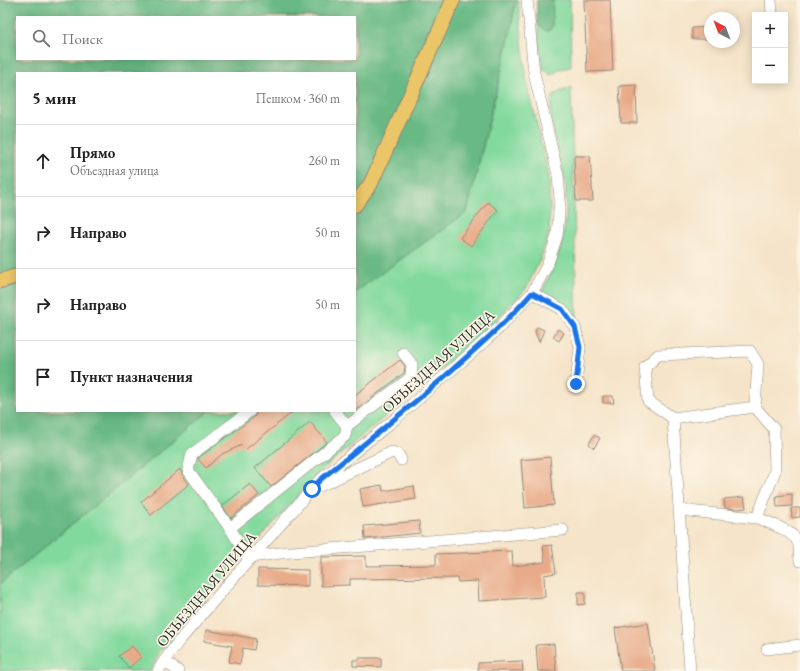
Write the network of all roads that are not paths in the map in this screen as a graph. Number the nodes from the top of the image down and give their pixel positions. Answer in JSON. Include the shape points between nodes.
{"nodes":[{"id":1,"x":453,"y":0,"type":"edge"},
{"id":2,"x":527,"y":0,"type":"edge"},
{"id":3,"x":771,"y":0,"type":"edge"},
{"id":4,"x":772,"y":12,"type":"edge"},
{"id":5,"x":356,"y":204,"type":"edge"},
{"id":6,"x":16,"y":276,"type":"edge"},
{"id":7,"x":0,"y":281,"type":"edge"},
{"id":8,"x":532,"y":293,"type":"junction"},
{"id":9,"x":403,"y":352,"type":"dead end"},
{"id":10,"x":576,"y":384,"type":"dead end"},
{"id":11,"x":755,"y":407,"type":"junction"},
{"id":12,"x":249,"y":412,"type":"edge"},
{"id":13,"x":336,"y":412,"type":"edge"},
{"id":14,"x":673,"y":418,"type":"junction"},
{"id":15,"x":347,"y":426,"type":"junction"},
{"id":16,"x":401,"y":460,"type":"dead end"},
{"id":17,"x":312,"y":489,"type":"junction"},
{"id":18,"x":679,"y":510,"type":"junction"},
{"id":19,"x":757,"y":518,"type":"junction"},
{"id":20,"x":230,"y":528,"type":"junction"},
{"id":21,"x":563,"y":530,"type":"dead end"},
{"id":22,"x":250,"y":558,"type":"junction"},
{"id":23,"x":800,"y":561,"type":"edge"},
{"id":24,"x":800,"y":645,"type":"edge"},
{"id":25,"x":767,"y":648,"type":"dead end"},
{"id":26,"x":161,"y":666,"type":"edge"},
{"id":27,"x":178,"y":671,"type":"edge"},
{"id":28,"x":690,"y":671,"type":"edge"}],
"edges":[{"from":1,"to":5,"type":"main road","via":[[371,183]]},
{"from":2,"to":8,"type":"street","name":"ОБЪЕЗДНАЯ УЛИЦА","via":[[534,73],[558,175],[560,200],[557,236],[547,266]]},
{"from":3,"to":4,"type":"street"},
{"from":6,"to":7,"type":"main road"},
{"from":8,"to":10,"type":"street","via":[[562,309],[575,327],[580,347]]},
{"from":8,"to":17,"type":"street","name":"ОБЪЕЗДНАЯ УЛИЦА","via":[[469,355]]},
{"from":9,"to":15,"type":"street","via":[[412,364],[411,377]]},
{"from":11,"to":14,"type":"street"},
{"from":11,"to":14,"type":"street","via":[[758,364],[750,351],[658,355],[645,367],[648,401]]},
{"from":11,"to":19,"type":"street","via":[[774,429],[775,471]]},
{"from":12,"to":20,"type":"street","via":[[192,454],[188,470]]},
{"from":13,"to":15,"type":"street"},
{"from":14,"to":18,"type":"street"},
{"from":15,"to":20,"type":"street","via":[[345,436]]},
{"from":16,"to":17,"type":"street","via":[[398,454],[392,452]]},
{"from":17,"to":22,"type":"street","name":"ОБЪЕЗДНАЯ УЛИЦА"},
{"from":18,"to":19,"type":"street"},
{"from":18,"to":28,"type":"street"},
{"from":19,"to":23,"type":"street","via":[[793,535],[798,543]]},
{"from":20,"to":22,"type":"street"},
{"from":21,"to":22,"type":"street","via":[[280,553]]},
{"from":22,"to":26,"type":"street","name":"ОБЪЕЗДНАЯ УЛИЦА","via":[[179,641]]},
{"from":24,"to":25,"type":"street"},
{"from":26,"to":27,"type":"street"}]}
